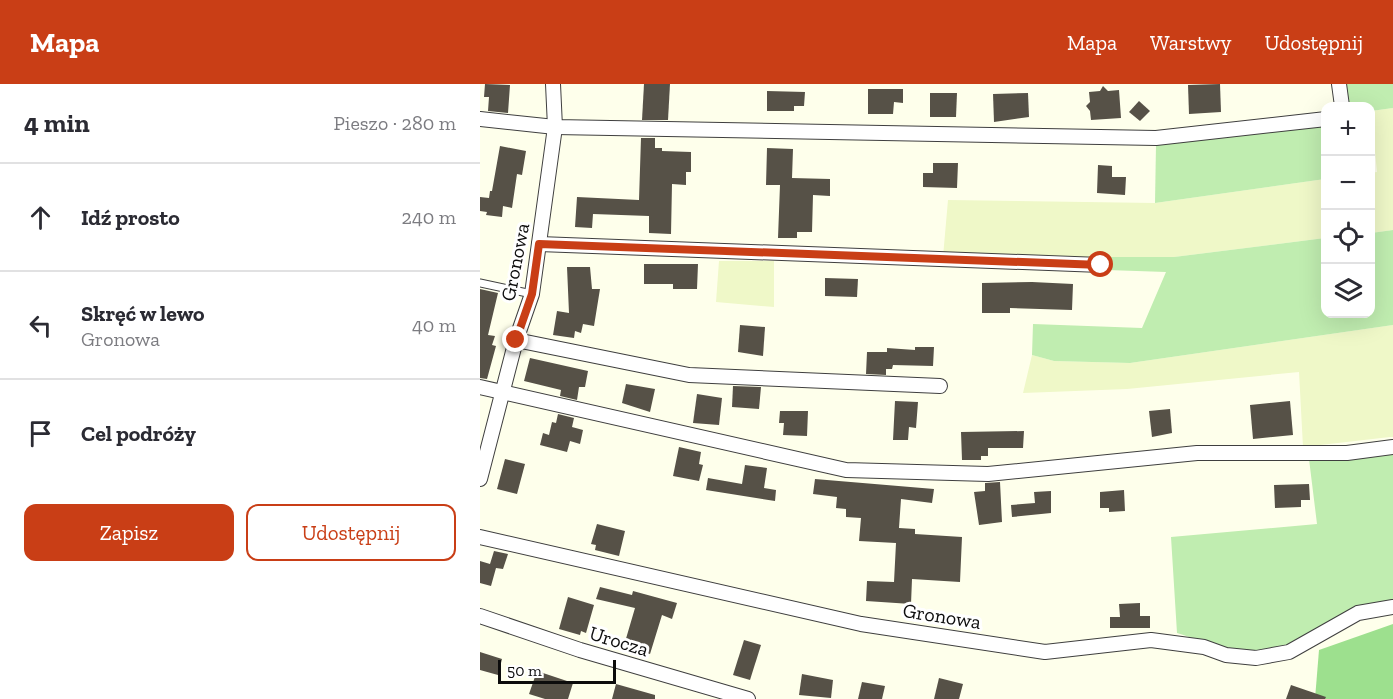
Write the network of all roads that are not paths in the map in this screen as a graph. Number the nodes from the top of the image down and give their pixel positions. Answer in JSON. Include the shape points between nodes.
{"nodes":[{"id":1,"x":553,"y":84,"type":"edge"},
{"id":2,"x":1339,"y":84,"type":"edge"},
{"id":3,"x":1341,"y":102,"type":"edge"},
{"id":4,"x":480,"y":119,"type":"edge"},
{"id":5,"x":1321,"y":120,"type":"edge"},
{"id":6,"x":555,"y":127,"type":"junction"},
{"id":7,"x":539,"y":244,"type":"junction"},
{"id":8,"x":1101,"y":265,"type":"dead end"},
{"id":9,"x":480,"y":283,"type":"edge"},
{"id":10,"x":532,"y":294,"type":"junction"},
{"id":11,"x":516,"y":340,"type":"junction"},
{"id":12,"x":940,"y":386,"type":"dead end"},
{"id":13,"x":480,"y":387,"type":"edge"},
{"id":14,"x":502,"y":394,"type":"junction"},
{"id":15,"x":1393,"y":447,"type":"edge"},
{"id":16,"x":480,"y":479,"type":"edge"},
{"id":17,"x":480,"y":537,"type":"edge"},
{"id":18,"x":1393,"y":607,"type":"edge"},
{"id":19,"x":480,"y":616,"type":"edge"},
{"id":20,"x":748,"y":699,"type":"edge"}],
"edges":[{"from":1,"to":6,"type":"street","name":"Gronowa"},
{"from":2,"to":3,"type":"street"},
{"from":4,"to":6,"type":"street"},
{"from":5,"to":6,"type":"street","via":[[1156,138]]},
{"from":6,"to":7,"type":"street","name":"Gronowa"},
{"from":7,"to":8,"type":"street"},
{"from":7,"to":10,"type":"street","name":"Gronowa"},
{"from":9,"to":10,"type":"lane"},
{"from":10,"to":11,"type":"street","name":"Gronowa"},
{"from":11,"to":12,"type":"street","via":[[689,375]]},
{"from":11,"to":14,"type":"street","name":"Gronowa"},
{"from":13,"to":14,"type":"street"},
{"from":14,"to":15,"type":"street","via":[[846,470],[988,474],[1197,453],[1347,453]]},
{"from":14,"to":16,"type":"street","name":"Gronowa"},
{"from":17,"to":18,"type":"street","name":"Gronowa","via":[[861,624],[1045,652],[1151,640],[1256,658],[1289,652],[1358,613]]},
{"from":19,"to":20,"type":"street","name":"Urocza"}]}
